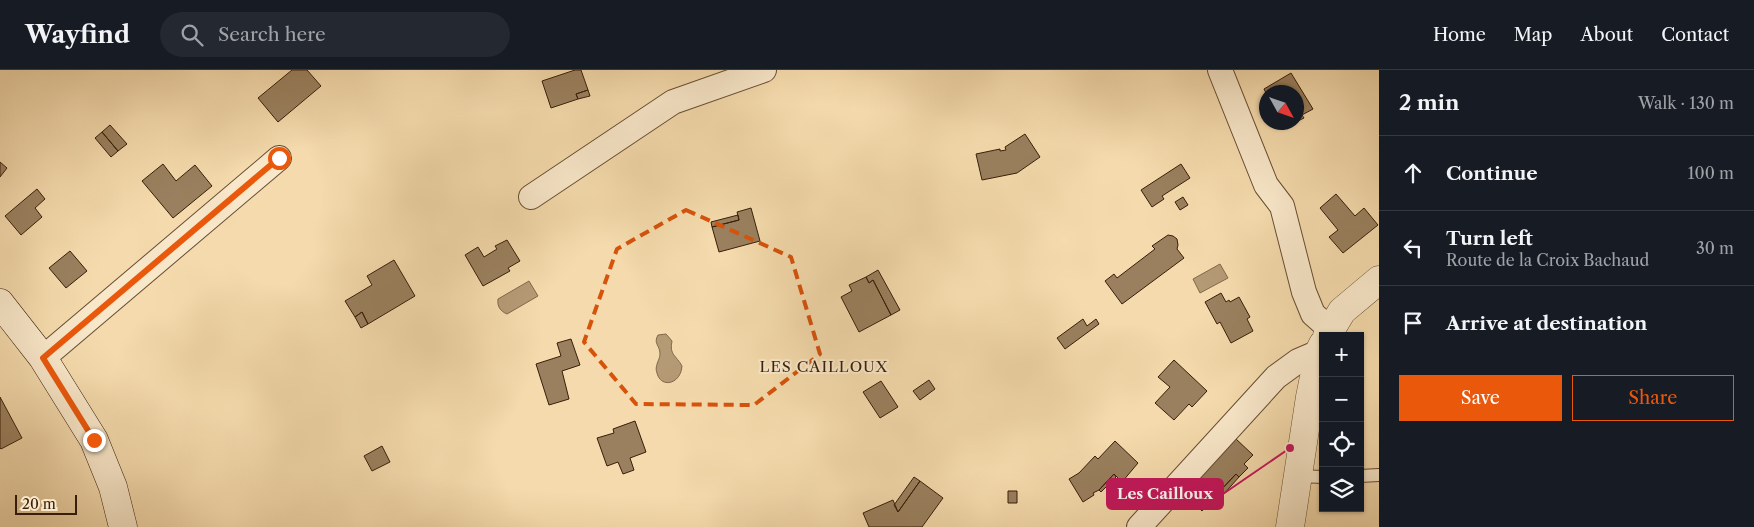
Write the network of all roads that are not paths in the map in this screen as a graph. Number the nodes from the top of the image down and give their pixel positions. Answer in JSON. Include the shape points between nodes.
{"nodes":[{"id":1,"x":764,"y":70,"type":"edge"},
{"id":2,"x":1220,"y":70,"type":"edge"},
{"id":3,"x":279,"y":158,"type":"dead end"},
{"id":4,"x":531,"y":197,"type":"dead end"},
{"id":5,"x":1379,"y":280,"type":"edge"},
{"id":6,"x":0,"y":304,"type":"edge"},
{"id":7,"x":1321,"y":332,"type":"edge"},
{"id":8,"x":1330,"y":332,"type":"edge"},
{"id":9,"x":1319,"y":345,"type":"edge"},
{"id":10,"x":43,"y":358,"type":"junction"},
{"id":11,"x":1321,"y":377,"type":"edge"},
{"id":12,"x":1379,"y":475,"type":"edge"},
{"id":13,"x":1364,"y":476,"type":"edge"},
{"id":14,"x":1310,"y":477,"type":"edge"},
{"id":15,"x":123,"y":527,"type":"edge"},
{"id":16,"x":1139,"y":527,"type":"edge"},
{"id":17,"x":1290,"y":527,"type":"edge"}],
"edges":[{"from":1,"to":4,"type":"street","via":[[673,102]]},
{"from":2,"to":7,"type":"street","via":[[1266,185],[1282,206],[1304,292]]},
{"from":3,"to":10,"type":"street"},
{"from":5,"to":8,"type":"main road","via":[[1342,312]]},
{"from":6,"to":10,"type":"main road"},
{"from":9,"to":16,"type":"street","via":[[1276,378]]},
{"from":10,"to":15,"type":"main road","via":[[94,440],[113,488]]},
{"from":11,"to":14,"type":"main road"},
{"from":12,"to":13,"type":"lane"},
{"from":14,"to":17,"type":"main road"}]}
